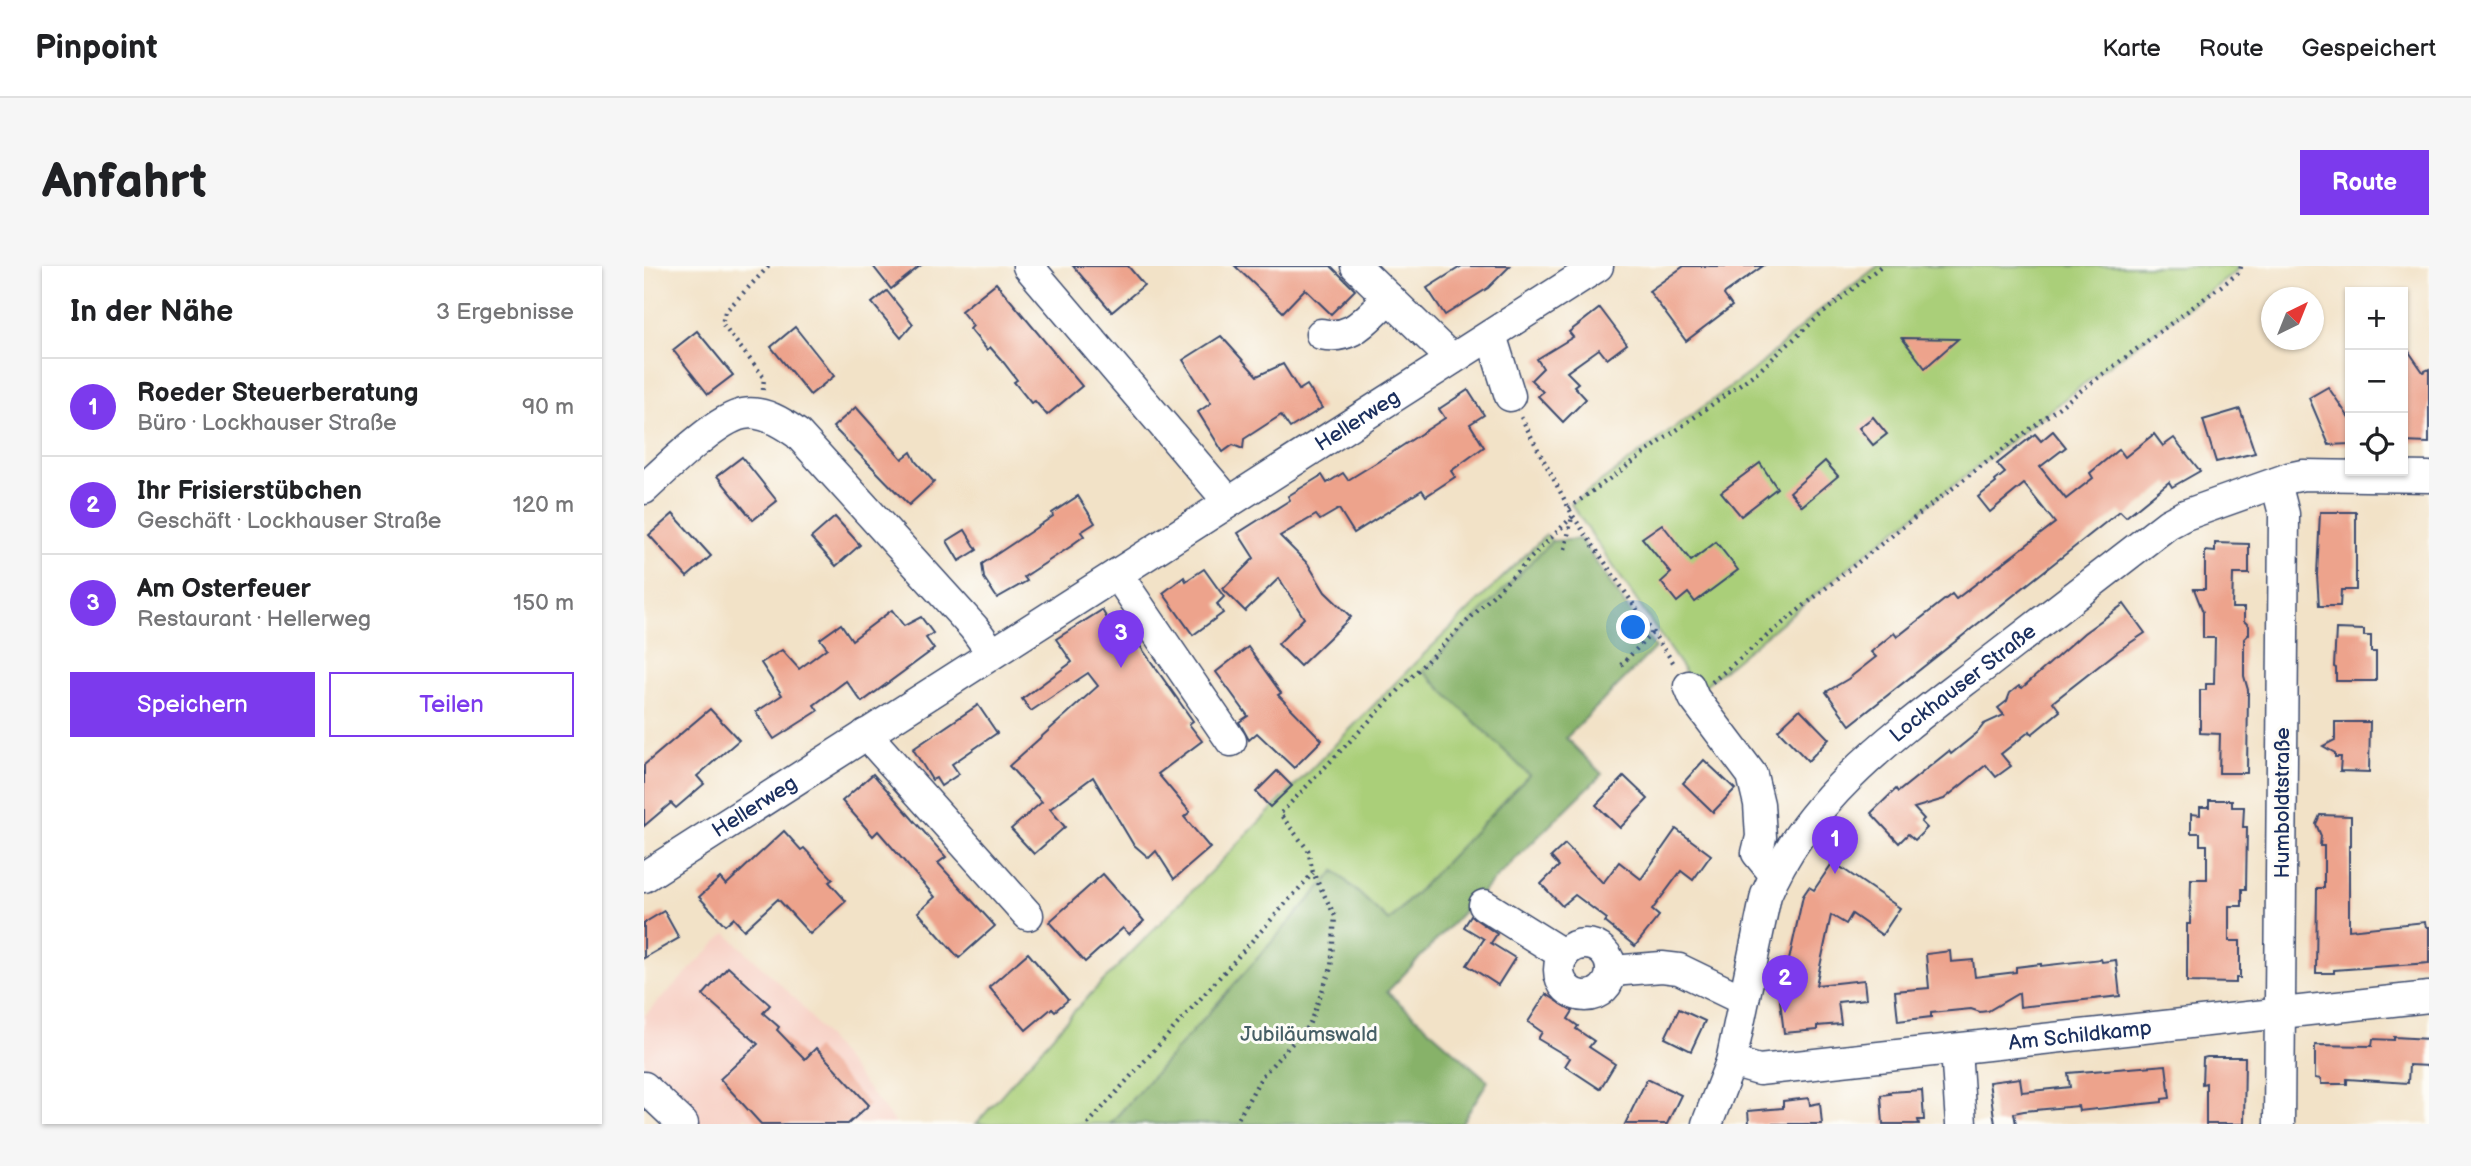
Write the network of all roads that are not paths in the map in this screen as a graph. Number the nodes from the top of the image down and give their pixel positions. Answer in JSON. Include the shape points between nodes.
{"nodes":[{"id":1,"x":1028,"y":266,"type":"edge"},
{"id":2,"x":1356,"y":266,"type":"edge"},
{"id":3,"x":1598,"y":266,"type":"edge"},
{"id":4,"x":1389,"y":298,"type":"junction"},
{"id":5,"x":1321,"y":334,"type":"dead end"},
{"id":6,"x":1490,"y":335,"type":"junction"},
{"id":7,"x":1452,"y":359,"type":"junction"},
{"id":8,"x":1510,"y":396,"type":"road end"},
{"id":9,"x":2429,"y":477,"type":"edge"},
{"id":10,"x":2276,"y":482,"type":"junction"},
{"id":11,"x":644,"y":489,"type":"edge"},
{"id":12,"x":1228,"y":501,"type":"junction"},
{"id":13,"x":1116,"y":574,"type":"junction"},
{"id":14,"x":992,"y":653,"type":"junction"},
{"id":15,"x":1692,"y":692,"type":"road end"},
{"id":16,"x":866,"y":734,"type":"junction"},
{"id":17,"x":1231,"y":741,"type":"dead end"},
{"id":18,"x":1774,"y":875,"type":"junction"},
{"id":19,"x":644,"y":877,"type":"edge"},
{"id":20,"x":1484,"y":905,"type":"dead end"},
{"id":21,"x":1028,"y":915,"type":"dead end"},
{"id":22,"x":2429,"y":997,"type":"edge"},
{"id":23,"x":1744,"y":1000,"type":"junction"},
{"id":24,"x":2280,"y":1014,"type":"junction"},
{"id":25,"x":1956,"y":1049,"type":"junction"},
{"id":26,"x":1745,"y":1066,"type":"junction"},
{"id":27,"x":644,"y":1087,"type":"edge"},
{"id":28,"x":682,"y":1124,"type":"edge"},
{"id":29,"x":1707,"y":1124,"type":"edge"},
{"id":30,"x":1961,"y":1124,"type":"edge"},
{"id":31,"x":2279,"y":1124,"type":"edge"}],
"edges":[{"from":1,"to":12,"type":"street"},
{"from":2,"to":4,"type":"street"},
{"from":3,"to":6,"type":"street","name":"Hellerweg"},
{"from":4,"to":5,"type":"street","via":[[1349,334]]},
{"from":4,"to":7,"type":"street"},
{"from":6,"to":7,"type":"street","name":"Hellerweg"},
{"from":6,"to":8,"type":"street"},
{"from":7,"to":12,"type":"street","name":"Hellerweg"},
{"from":9,"to":10,"type":"street","name":"Lockhauser Straße","via":[[2303,475]]},
{"from":10,"to":18,"type":"street","name":"Lockhauser Straße","via":[[2168,524],[1892,738],[1807,822]]},
{"from":10,"to":24,"type":"street","name":"Humboldtstraße","via":[[2284,514]]},
{"from":11,"to":14,"type":"street","via":[[719,425],[743,414],[785,424]]},
{"from":12,"to":13,"type":"street","name":"Hellerweg"},
{"from":13,"to":14,"type":"street","name":"Hellerweg"},
{"from":13,"to":17,"type":"street"},
{"from":14,"to":16,"type":"street","name":"Hellerweg"},
{"from":15,"to":18,"type":"street","via":[[1752,775],[1759,804],[1757,853]]},
{"from":16,"to":19,"type":"street","name":"Hellerweg"},
{"from":16,"to":21,"type":"street"},
{"from":18,"to":23,"type":"street","name":"Lockhauser Straße"},
{"from":20,"to":23,"type":"street","via":[[1563,955],[1559,968],[1571,992],[1597,993],[1612,971],[1662,967],[1679,969]]},
{"from":22,"to":24,"type":"street","name":"Am Schildkamp"},
{"from":23,"to":26,"type":"street","name":"Lockhauser Straße"},
{"from":24,"to":25,"type":"street","name":"Am Schildkamp"},
{"from":24,"to":31,"type":"street","name":"Humboldtstraße"},
{"from":25,"to":26,"type":"street","name":"Am Schildkamp"},
{"from":25,"to":30,"type":"street"},
{"from":26,"to":29,"type":"street","name":"Lockhauser Straße"},
{"from":27,"to":28,"type":"street"}]}
